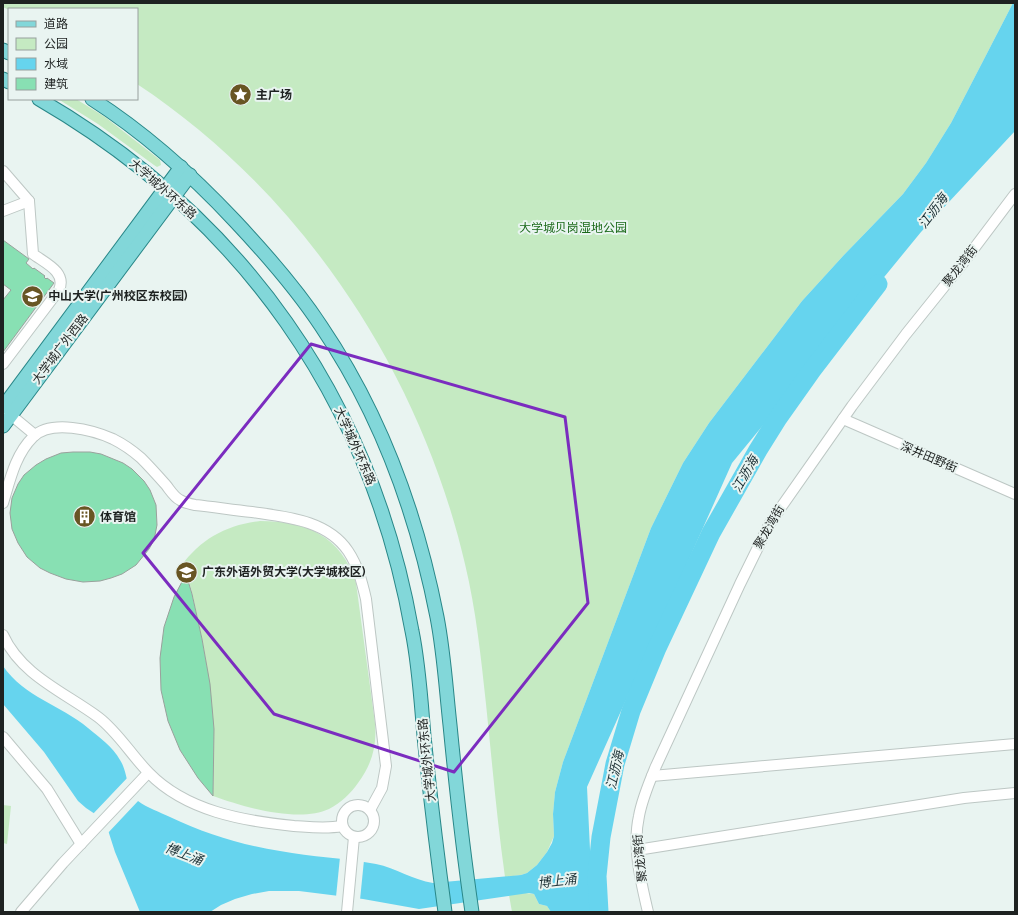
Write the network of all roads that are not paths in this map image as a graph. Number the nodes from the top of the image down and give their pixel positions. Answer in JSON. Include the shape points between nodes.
{"nodes":[{"id":1,"x":41,"y":100,"type":"edge"},
{"id":2,"x":93,"y":100,"type":"edge"},
{"id":3,"x":3,"y":171,"type":"edge"},
{"id":4,"x":186,"y":171,"type":"junction"},
{"id":5,"x":169,"y":193,"type":"junction"},
{"id":6,"x":1015,"y":194,"type":"edge"},
{"id":7,"x":29,"y":201,"type":"junction"},
{"id":8,"x":3,"y":211,"type":"edge"},
{"id":9,"x":3,"y":364,"type":"edge"},
{"id":10,"x":6,"y":410,"type":"edge"},
{"id":11,"x":843,"y":419,"type":"junction"},
{"id":12,"x":3,"y":426,"type":"edge"},
{"id":13,"x":35,"y":435,"type":"junction"},
{"id":14,"x":1015,"y":494,"type":"edge"},
{"id":15,"x":3,"y":503,"type":"edge"},
{"id":16,"x":3,"y":635,"type":"edge"},
{"id":17,"x":3,"y":737,"type":"edge"},
{"id":18,"x":1015,"y":744,"type":"edge"},
{"id":19,"x":148,"y":773,"type":"junction"},
{"id":20,"x":652,"y":776,"type":"junction"},
{"id":21,"x":1015,"y":792,"type":"edge"},
{"id":22,"x":370,"y":810,"type":"junction"},
{"id":23,"x":342,"y":826,"type":"junction"},
{"id":24,"x":354,"y":837,"type":"junction"},
{"id":25,"x":81,"y":844,"type":"junction"},
{"id":26,"x":637,"y":850,"type":"junction"},
{"id":27,"x":347,"y":907,"type":"edge"},
{"id":28,"x":21,"y":912,"type":"edge"},
{"id":29,"x":445,"y":912,"type":"edge"},
{"id":30,"x":472,"y":912,"type":"edge"},
{"id":31,"x":648,"y":912,"type":"edge"}],
"edges":[{"from":1,"to":5,"type":"main road","name":"大学城外环东路","via":[[93,132]]},
{"from":2,"to":4,"type":"main road","via":[[139,132]]},
{"from":3,"to":7,"type":"street"},
{"from":4,"to":5,"type":"main road","name":"大学城广外西路"},
{"from":4,"to":30,"type":"main road","via":[[273,262],[322,326],[362,396],[386,448],[415,527],[437,618]]},
{"from":5,"to":10,"type":"main road","name":"大学城广外西路"},
{"from":5,"to":29,"type":"main road","name":"大学城外环东路","via":[[211,230],[288,324],[332,394],[371,480],[400,569],[413,632],[435,844]]},
{"from":6,"to":11,"type":"street","name":"聚龙湾街"},
{"from":7,"to":8,"type":"street"},
{"from":7,"to":9,"type":"street","via":[[33,254],[58,273],[61,284]]},
{"from":10,"to":12,"type":"main road","name":"大学城广外西路"},
{"from":10,"to":13,"type":"street"},
{"from":11,"to":14,"type":"street","name":"深井田野街"},
{"from":11,"to":20,"type":"street","name":"聚龙湾街","via":[[764,533]]},
{"from":13,"to":15,"type":"street","via":[[16,462]]},
{"from":13,"to":22,"type":"street","via":[[46,429],[64,428],[104,435],[140,458],[182,501],[297,519],[328,532],[348,550],[357,568],[366,599],[385,757],[382,788]]},
{"from":16,"to":19,"type":"street","via":[[11,651],[25,667],[99,718],[120,738]]},
{"from":17,"to":25,"type":"street","via":[[46,789]]},
{"from":18,"to":20,"type":"street"},
{"from":19,"to":23,"type":"street","via":[[180,796],[228,815],[274,824],[320,828]]},
{"from":19,"to":25,"type":"street"},
{"from":20,"to":26,"type":"street","name":"聚龙湾街","via":[[638,817]]},
{"from":21,"to":26,"type":"street"},
{"from":22,"to":23,"type":"street","via":[[359,805],[351,806],[343,814]]},
{"from":22,"to":24,"type":"street","via":[[374,820],[373,828],[365,836]]},
{"from":23,"to":24,"type":"street"},
{"from":24,"to":27,"type":"street"},
{"from":25,"to":28,"type":"street"},
{"from":26,"to":31,"type":"street","name":"聚龙湾街"}]}
